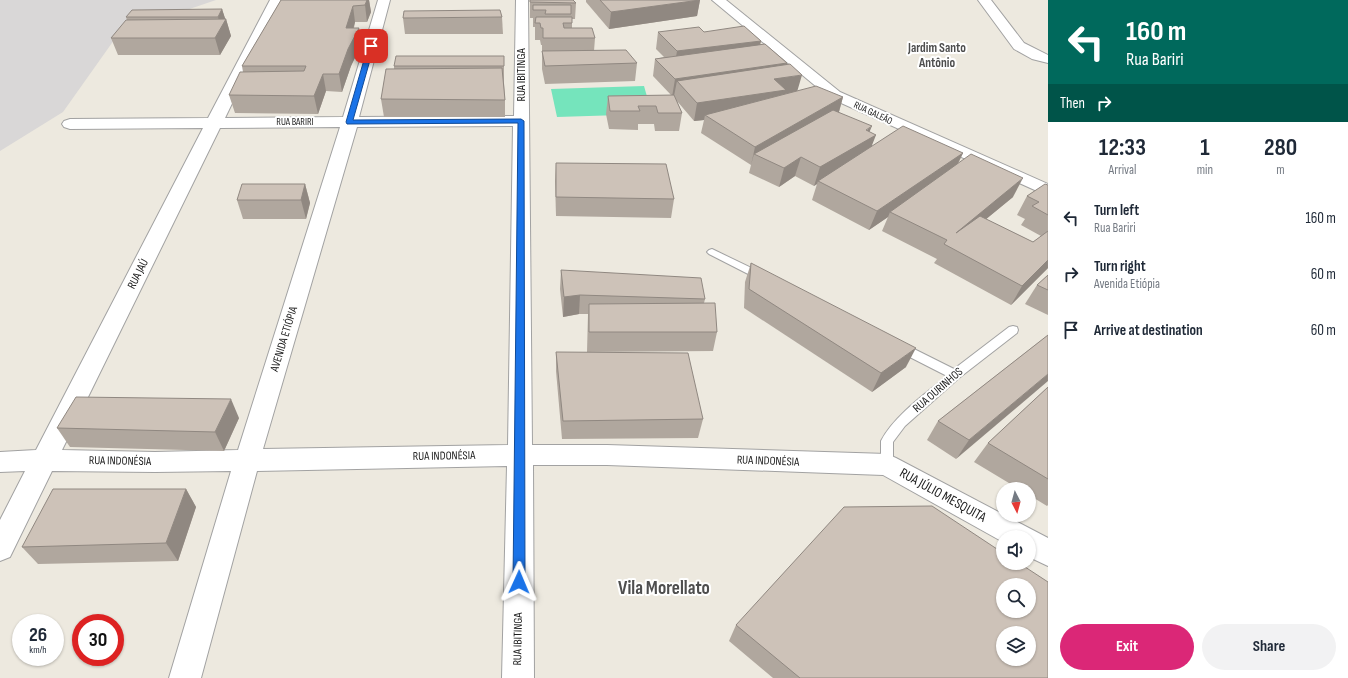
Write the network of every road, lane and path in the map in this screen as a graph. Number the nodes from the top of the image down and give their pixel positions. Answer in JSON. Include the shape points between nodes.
{"nodes":[{"id":1,"x":276,"y":0,"type":"edge"},
{"id":2,"x":384,"y":0,"type":"edge"},
{"id":3,"x":522,"y":0,"type":"edge"},
{"id":4,"x":718,"y":0,"type":"edge"},
{"id":5,"x":984,"y":0,"type":"edge"},
{"id":6,"x":1048,"y":59,"type":"edge"},
{"id":7,"x":521,"y":121,"type":"junction"},
{"id":8,"x":350,"y":122,"type":"junction"},
{"id":9,"x":213,"y":123,"type":"junction"},
{"id":10,"x":70,"y":124,"type":"dead end"},
{"id":11,"x":1048,"y":191,"type":"edge"},
{"id":12,"x":712,"y":252,"type":"dead end"},
{"id":13,"x":770,"y":281,"type":"edge"},
{"id":14,"x":1013,"y":330,"type":"dead end"},
{"id":15,"x":891,"y":342,"type":"edge"},
{"id":16,"x":955,"y":375,"type":"junction"},
{"id":17,"x":520,"y":455,"type":"junction"},
{"id":18,"x":45,"y":460,"type":"junction"},
{"id":19,"x":247,"y":460,"type":"junction"},
{"id":20,"x":0,"y":462,"type":"edge"},
{"id":21,"x":887,"y":465,"type":"junction"},
{"id":22,"x":1006,"y":530,"type":"edge"},
{"id":23,"x":1036,"y":546,"type":"edge"},
{"id":24,"x":0,"y":548,"type":"edge"},
{"id":25,"x":1048,"y":553,"type":"edge"},
{"id":26,"x":185,"y":678,"type":"edge"},
{"id":27,"x":518,"y":678,"type":"edge"}],
"edges":[{"from":1,"to":9,"type":"street","name":"RUA JAÚ"},
{"from":2,"to":8,"type":"street","name":"AVENIDA ETIÓPIA"},
{"from":3,"to":7,"type":"street","name":"RUA IBITINGA"},
{"from":4,"to":11,"type":"street","name":"RUA GALEÃO","via":[[835,95]]},
{"from":5,"to":6,"type":"street","via":[[1019,46]]},
{"from":7,"to":8,"type":"street","name":"RUA BARIRI"},
{"from":7,"to":17,"type":"street","name":"RUA IBITINGA"},
{"from":8,"to":9,"type":"street","name":"RUA BARIRI"},
{"from":8,"to":19,"type":"street","name":"AVENIDA ETIÓPIA"},
{"from":9,"to":10,"type":"street","name":"RUA BARIRI"},
{"from":9,"to":18,"type":"street","name":"RUA JAÚ"},
{"from":12,"to":13,"type":"lane"},
{"from":14,"to":16,"type":"lane","name":"RUA OURINHOS"},
{"from":15,"to":16,"type":"lane"},
{"from":16,"to":21,"type":"lane","name":"RUA OURINHOS","via":[[901,423],[887,441]]},
{"from":17,"to":19,"type":"street","name":"RUA INDONÉSIA"},
{"from":17,"to":21,"type":"street","name":"RUA INDONÉSIA"},
{"from":17,"to":27,"type":"street","name":"RUA IBITINGA"},
{"from":18,"to":19,"type":"street","name":"RUA INDONÉSIA"},
{"from":18,"to":20,"type":"street","name":"RUA INDONÉSIA"},
{"from":18,"to":24,"type":"street","name":"RUA JAÚ"},
{"from":19,"to":26,"type":"street","name":"AVENIDA ETIÓPIA"},
{"from":21,"to":22,"type":"street","name":"RUA JÚLIO MESQUITA"},
{"from":23,"to":25,"type":"street"}]}
